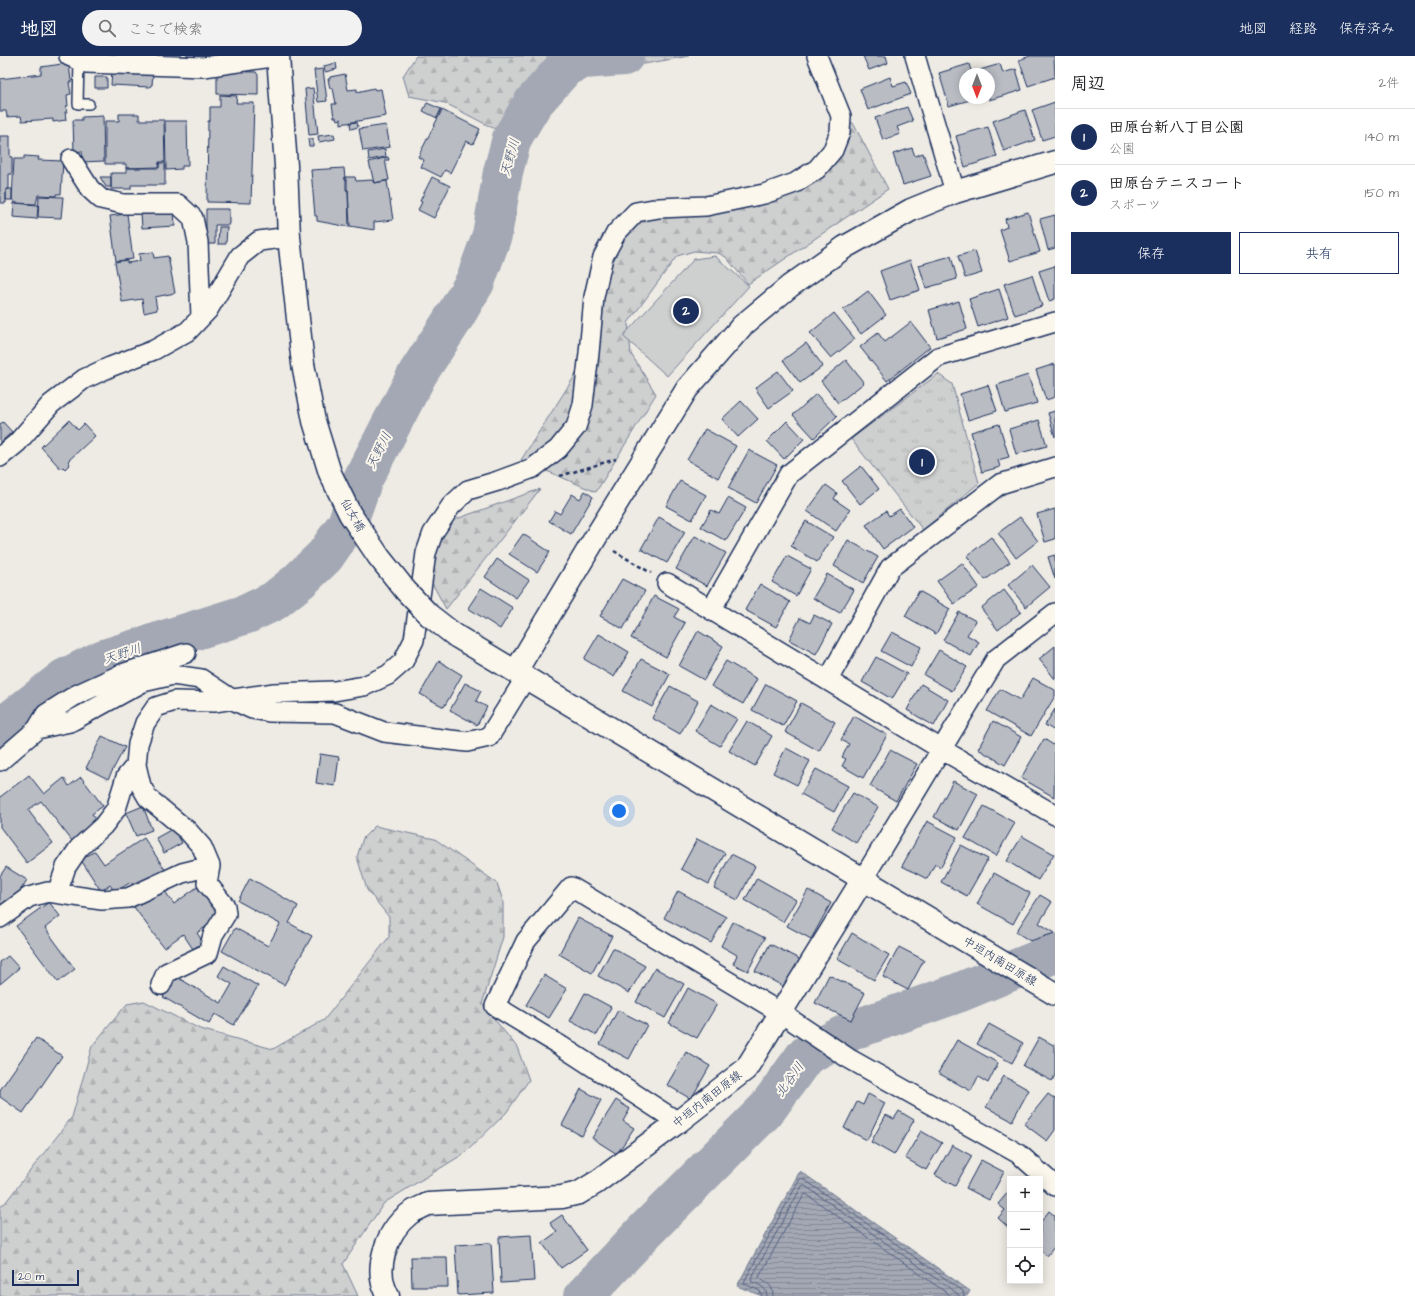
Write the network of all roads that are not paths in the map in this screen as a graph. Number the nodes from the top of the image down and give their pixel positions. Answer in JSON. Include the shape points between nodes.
{"nodes":[{"id":1,"x":278,"y":56,"type":"edge"},
{"id":2,"x":817,"y":56,"type":"edge"},
{"id":3,"x":914,"y":56,"type":"edge"},
{"id":4,"x":74,"y":58,"type":"edge"},
{"id":5,"x":156,"y":61,"type":"edge"},
{"id":6,"x":90,"y":104,"type":"dead end"},
{"id":7,"x":71,"y":159,"type":"dead end"},
{"id":8,"x":1055,"y":162,"type":"edge"},
{"id":9,"x":955,"y":192,"type":"junction"},
{"id":10,"x":289,"y":237,"type":"junction"},
{"id":11,"x":201,"y":317,"type":"junction"},
{"id":12,"x":1055,"y":322,"type":"edge"},
{"id":13,"x":0,"y":457,"type":"edge"},
{"id":14,"x":1055,"y":467,"type":"edge"},
{"id":15,"x":666,"y":583,"type":"road end"},
{"id":16,"x":711,"y":610,"type":"junction"},
{"id":17,"x":1055,"y":613,"type":"edge"},
{"id":18,"x":186,"y":653,"type":"dead end"},
{"id":19,"x":521,"y":674,"type":"junction"},
{"id":20,"x":828,"y":680,"type":"junction"},
{"id":21,"x":233,"y":700,"type":"junction"},
{"id":22,"x":37,"y":729,"type":"junction"},
{"id":23,"x":942,"y":749,"type":"junction"},
{"id":24,"x":0,"y":761,"type":"edge"},
{"id":25,"x":136,"y":765,"type":"junction"},
{"id":26,"x":1055,"y":815,"type":"edge"},
{"id":27,"x":210,"y":866,"type":"junction"},
{"id":28,"x":863,"y":879,"type":"junction"},
{"id":29,"x":57,"y":893,"type":"junction"},
{"id":30,"x":0,"y":918,"type":"edge"},
{"id":31,"x":161,"y":985,"type":"dead end"},
{"id":32,"x":1051,"y":992,"type":"edge"},
{"id":33,"x":781,"y":1013,"type":"junction"},
{"id":34,"x":678,"y":1122,"type":"junction"},
{"id":35,"x":1055,"y":1186,"type":"edge"},
{"id":36,"x":388,"y":1296,"type":"edge"}],
"edges":[{"from":1,"to":5,"type":"street","via":[[204,67]]},
{"from":1,"to":10,"type":"street","name":"仙女橋"},
{"from":2,"to":21,"type":"street","via":[[841,116],[840,132],[833,150],[817,169],[795,183],[764,194],[706,206],[659,208],[636,212],[616,233],[603,257],[594,297],[583,405],[576,427],[558,448],[533,468],[468,490],[451,506],[433,533],[426,553],[414,640],[403,662],[388,675],[364,686],[334,691],[274,693]]},
{"from":3,"to":9,"type":"street"},
{"from":4,"to":5,"type":"street","via":[[86,63]]},
{"from":4,"to":6,"type":"lane","via":[[78,104]]},
{"from":7,"to":11,"type":"street","via":[[90,189],[101,198],[123,204],[178,204],[194,218],[198,242]]},
{"from":8,"to":9,"type":"street"},
{"from":9,"to":19,"type":"street","via":[[911,210],[845,247],[790,286],[742,326],[687,389],[600,530]]},
{"from":10,"to":11,"type":"street","via":[[259,242],[240,256],[208,310]]},
{"from":10,"to":19,"type":"street","name":"仙女橋","bridge":true,"via":[[303,364],[314,421],[330,473],[350,514],[379,557],[429,615],[456,636]]},
{"from":11,"to":13,"type":"street","via":[[188,331],[154,350],[84,378],[51,404],[17,443]]},
{"from":12,"to":16,"type":"street","via":[[938,357],[789,474]]},
{"from":14,"to":20,"type":"street","via":[[1000,484],[890,568]]},
{"from":15,"to":16,"type":"street"},
{"from":16,"to":20,"type":"street"},
{"from":17,"to":23,"type":"street","via":[[996,659]]},
{"from":18,"to":22,"type":"street","via":[[122,674],[76,695],[46,714]]},
{"from":19,"to":21,"type":"street","via":[[489,737],[467,742],[384,732],[335,713],[269,712]]},
{"from":19,"to":28,"type":"street","name":"仙女橋"},
{"from":20,"to":23,"type":"street"},
{"from":21,"to":22,"type":"street","via":[[201,678],[173,675],[143,682],[70,722]]},
{"from":21,"to":25,"type":"street","via":[[175,701],[156,707],[144,723]]},
{"from":22,"to":24,"type":"street"},
{"from":23,"to":26,"type":"street"},
{"from":23,"to":28,"type":"street"},
{"from":25,"to":27,"type":"street","via":[[141,786],[148,798],[188,831],[202,847]]},
{"from":25,"to":29,"type":"street","via":[[126,777],[116,809],[103,826],[79,848],[66,867]]},
{"from":27,"to":29,"type":"street","via":[[182,873],[128,898],[102,900]]},
{"from":27,"to":31,"type":"street","via":[[207,883],[225,906],[226,914],[213,935],[208,953],[166,973]]},
{"from":28,"to":32,"type":"street","name":"中垣内南田原線"},
{"from":28,"to":33,"type":"street","name":"中垣内南田原線"},
{"from":29,"to":30,"type":"street","via":[[48,892],[29,897]]},
{"from":33,"to":34,"type":"street","name":"中垣内南田原線","via":[[746,1069]]},
{"from":33,"to":34,"type":"street","via":[[571,887],[526,941],[495,1006]]},
{"from":33,"to":35,"type":"street","via":[[848,1058],[1019,1154]]},
{"from":34,"to":36,"type":"street","name":"中垣内南田原線","via":[[579,1193],[562,1197],[428,1204],[409,1214],[394,1230],[384,1249],[382,1271]]}]}
